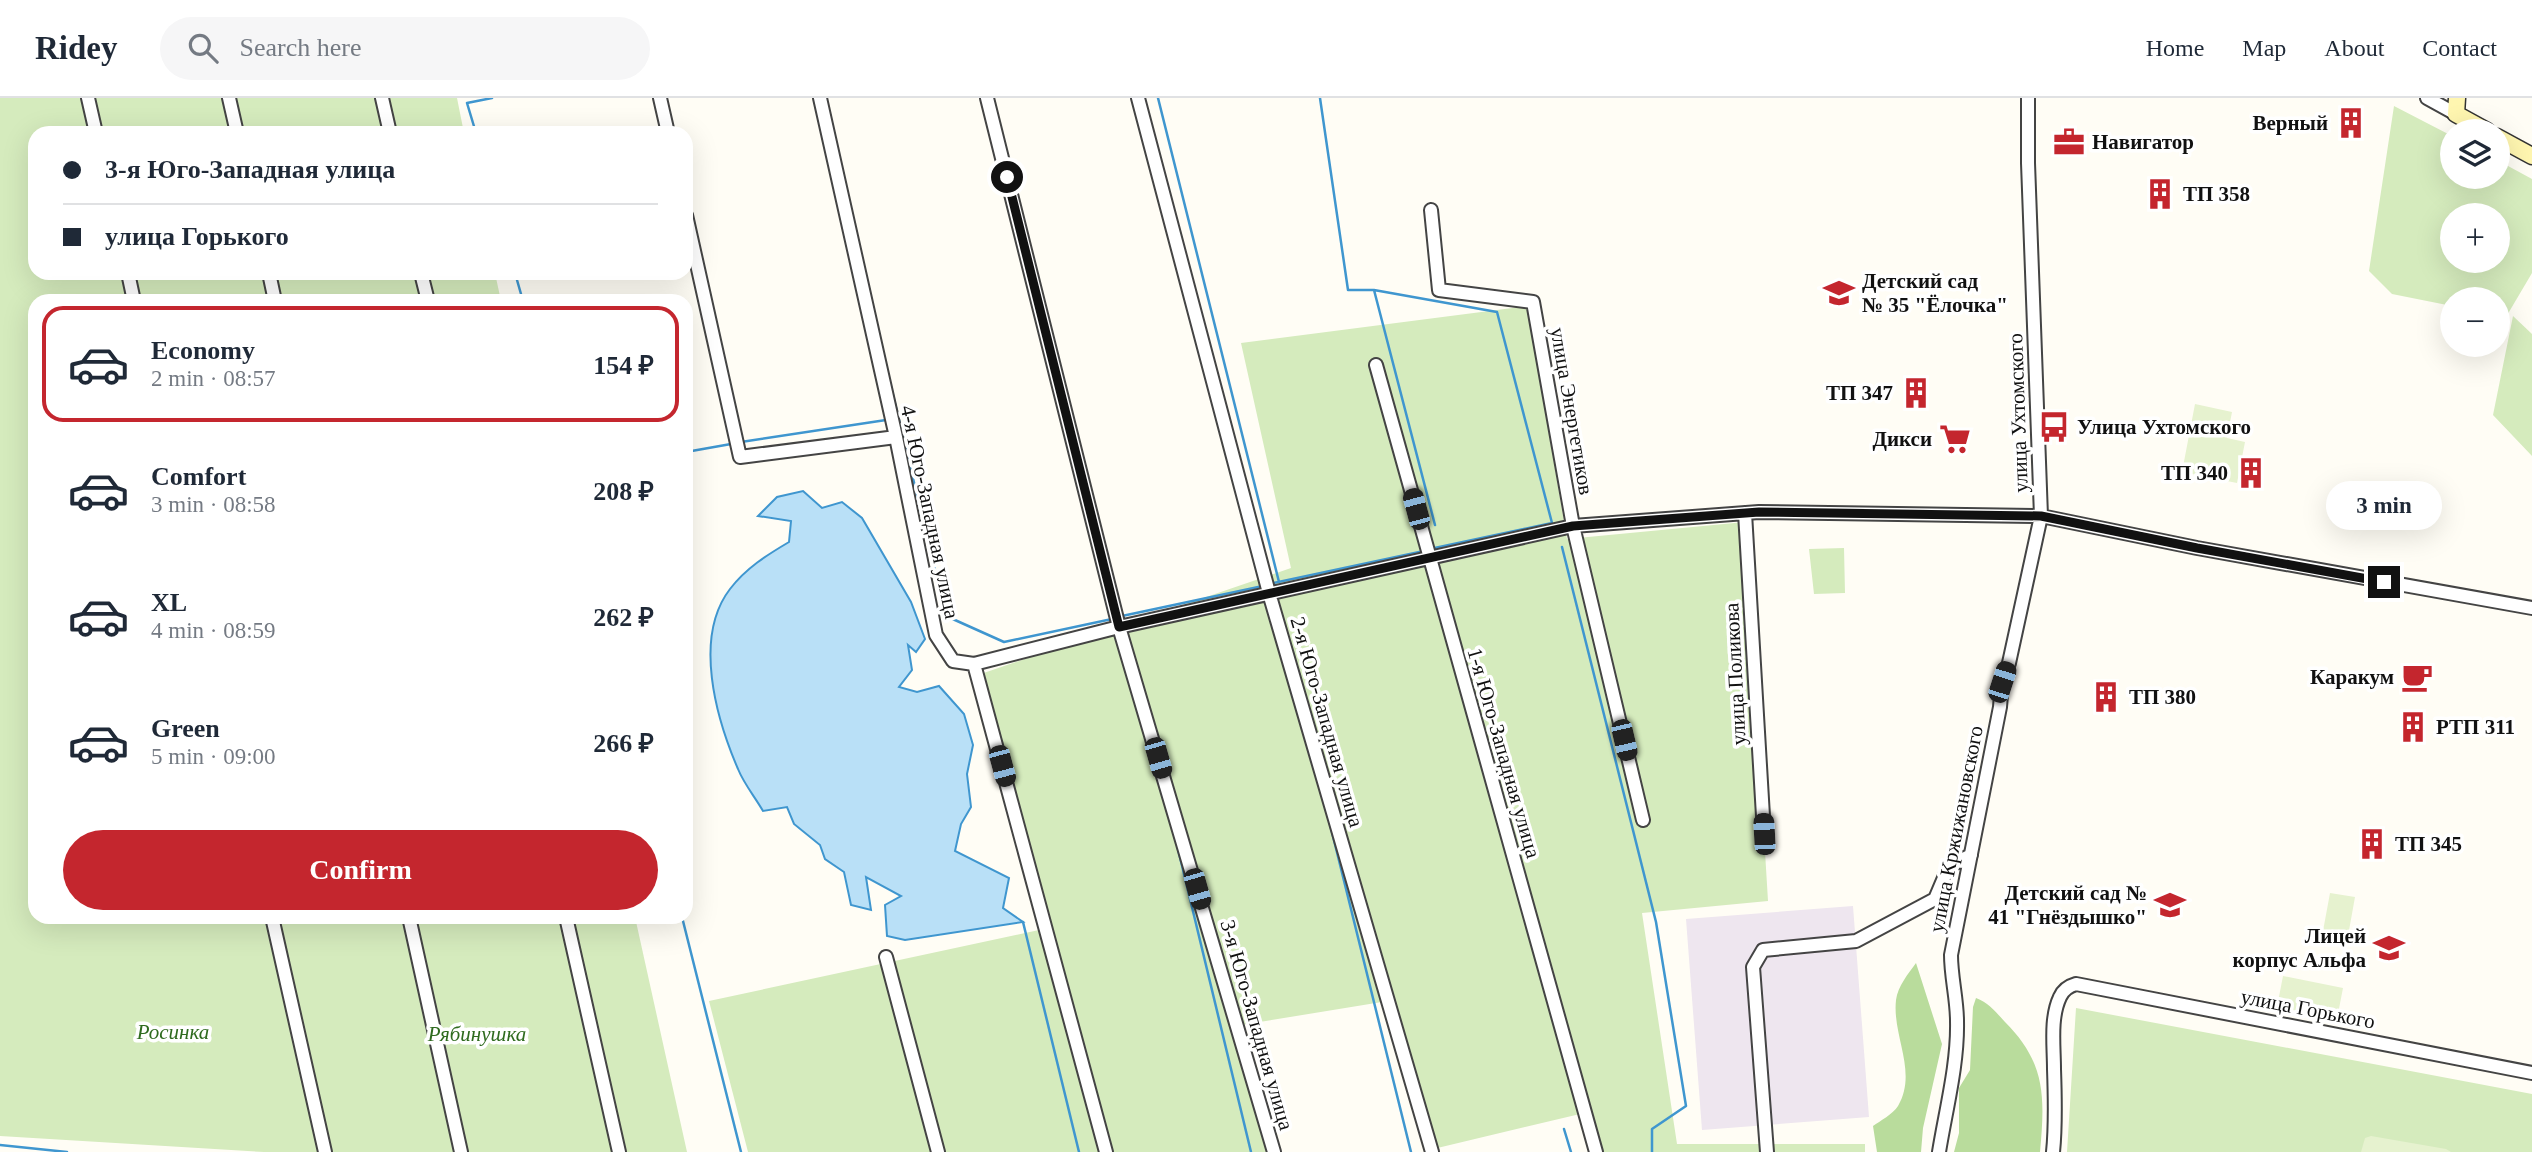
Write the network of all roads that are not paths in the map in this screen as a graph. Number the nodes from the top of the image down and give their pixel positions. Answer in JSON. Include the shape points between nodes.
{"nodes":[{"id":1,"x":88,"y":98,"type":"edge"},
{"id":2,"x":229,"y":98,"type":"edge"},
{"id":3,"x":382,"y":98,"type":"edge"},
{"id":4,"x":660,"y":98,"type":"edge"},
{"id":5,"x":820,"y":98,"type":"edge"},
{"id":6,"x":987,"y":98,"type":"edge"},
{"id":7,"x":1138,"y":98,"type":"edge"},
{"id":8,"x":2028,"y":98,"type":"edge"},
{"id":9,"x":2427,"y":98,"type":"edge"},
{"id":10,"x":2457,"y":106,"type":"edge"},
{"id":11,"x":2473,"y":119,"type":"edge"},
{"id":12,"x":94,"y":126,"type":"edge"},
{"id":13,"x":235,"y":126,"type":"edge"},
{"id":14,"x":388,"y":126,"type":"edge"},
{"id":15,"x":666,"y":126,"type":"edge"},
{"id":16,"x":2510,"y":144,"type":"edge"},
{"id":17,"x":2532,"y":156,"type":"edge"},
{"id":18,"x":1432,"y":210,"type":"dead end"},
{"id":19,"x":693,"y":246,"type":"edge"},
{"id":20,"x":1376,"y":365,"type":"dead end"},
{"id":21,"x":896,"y":437,"type":"junction"},
{"id":22,"x":1745,"y":513,"type":"junction"},
{"id":23,"x":2041,"y":516,"type":"junction"},
{"id":24,"x":1573,"y":526,"type":"junction"},
{"id":25,"x":1429,"y":557,"type":"junction"},
{"id":26,"x":1269,"y":593,"type":"junction"},
{"id":27,"x":2532,"y":608,"type":"edge"},
{"id":28,"x":1119,"y":627,"type":"junction"},
{"id":29,"x":974,"y":664,"type":"junction"},
{"id":30,"x":1643,"y":820,"type":"dead end"},
{"id":31,"x":1764,"y":834,"type":"dead end"},
{"id":32,"x":1971,"y":855,"type":"junction"},
{"id":33,"x":274,"y":924,"type":"edge"},
{"id":34,"x":412,"y":924,"type":"edge"},
{"id":35,"x":568,"y":924,"type":"edge"},
{"id":36,"x":886,"y":957,"type":"dead end"},
{"id":37,"x":2532,"y":1073,"type":"edge"},
{"id":38,"x":325,"y":1152,"type":"edge"},
{"id":39,"x":461,"y":1152,"type":"edge"},
{"id":40,"x":619,"y":1152,"type":"edge"},
{"id":41,"x":938,"y":1152,"type":"edge"},
{"id":42,"x":1106,"y":1152,"type":"edge"},
{"id":43,"x":1274,"y":1152,"type":"edge"},
{"id":44,"x":1432,"y":1152,"type":"edge"},
{"id":45,"x":1596,"y":1152,"type":"edge"},
{"id":46,"x":1767,"y":1152,"type":"edge"},
{"id":47,"x":1939,"y":1152,"type":"edge"},
{"id":48,"x":2053,"y":1152,"type":"edge"}],
"edges":[{"from":1,"to":12,"type":"street"},
{"from":2,"to":13,"type":"street"},
{"from":3,"to":14,"type":"street"},
{"from":4,"to":15,"type":"street"},
{"from":5,"to":21,"type":"street","name":"4-я Юго-Западная улица"},
{"from":6,"to":28,"type":"street","name":"3-я Юго-Западная улица"},
{"from":7,"to":26,"type":"street","name":"2-я Юго-Западная улица"},
{"from":8,"to":23,"type":"street","name":"улица Ухтомского"},
{"from":9,"to":10,"type":"street"},
{"from":10,"to":11,"type":"street"},
{"from":16,"to":17,"type":"street"},
{"from":18,"to":24,"type":"street","name":"улица Энергетиков","via":[[1439,290],[1533,302]]},
{"from":19,"to":21,"type":"street","via":[[740,457]]},
{"from":20,"to":25,"type":"street","name":"1-я Юго-Западная улица"},
{"from":21,"to":29,"type":"street","name":"4-я Юго-Западная улица","via":[[936,635],[953,661]]},
{"from":22,"to":23,"type":"street"},
{"from":22,"to":24,"type":"street"},
{"from":22,"to":31,"type":"street","name":"улица Поликова"},
{"from":23,"to":27,"type":"street"},
{"from":23,"to":32,"type":"street","name":"улица Кржижановского","via":[[2002,682]]},
{"from":24,"to":25,"type":"street"},
{"from":24,"to":30,"type":"street","name":"улица Энергетиков"},
{"from":25,"to":26,"type":"street"},
{"from":25,"to":45,"type":"street","name":"1-я Юго-Западная улица"},
{"from":26,"to":28,"type":"street"},
{"from":26,"to":44,"type":"street","name":"2-я Юго-Западная улица"},
{"from":28,"to":29,"type":"street"},
{"from":28,"to":43,"type":"street","name":"3-я Юго-Западная улица"},
{"from":29,"to":42,"type":"street"},
{"from":32,"to":46,"type":"street","via":[[1950,866],[1935,899],[1856,941],[1763,950],[1753,967]]},
{"from":32,"to":47,"type":"street","name":"улица Кржижановского","via":[[1951,955],[1957,1020]]},
{"from":33,"to":38,"type":"street"},
{"from":34,"to":39,"type":"street"},
{"from":35,"to":40,"type":"street"},
{"from":36,"to":41,"type":"street"},
{"from":37,"to":48,"type":"street","name":"улица Горького","via":[[2072,985],[2060,994],[2054,1031]]}]}
